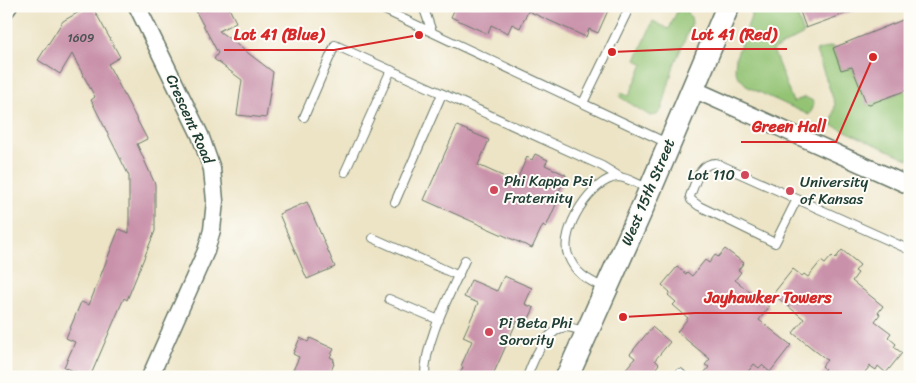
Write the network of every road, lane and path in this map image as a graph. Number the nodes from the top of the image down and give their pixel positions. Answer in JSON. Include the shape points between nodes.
{"nodes":[{"id":1,"x":9,"y":6,"type":"edge"},
{"id":2,"x":137,"y":6,"type":"edge"},
{"id":3,"x":376,"y":6,"type":"edge"},
{"id":4,"x":423,"y":6,"type":"edge"},
{"id":5,"x":630,"y":6,"type":"edge"},
{"id":6,"x":725,"y":9,"type":"edge"},
{"id":7,"x":6,"y":10,"type":"edge"},
{"id":8,"x":432,"y":32,"type":"junction"},
{"id":9,"x":391,"y":70,"type":"junction"},
{"id":10,"x":693,"y":89,"type":"junction"},
{"id":11,"x":442,"y":94,"type":"junction"},
{"id":12,"x":583,"y":103,"type":"junction"},
{"id":13,"x":304,"y":117,"type":"dead end"},
{"id":14,"x":669,"y":143,"type":"junction"},
{"id":15,"x":344,"y":172,"type":"dead end"},
{"id":16,"x":620,"y":177,"type":"junction"},
{"id":17,"x":910,"y":186,"type":"edge"},
{"id":18,"x":650,"y":190,"type":"junction"},
{"id":19,"x":797,"y":199,"type":"junction"},
{"id":20,"x":394,"y":202,"type":"dead end"},
{"id":21,"x":373,"y":238,"type":"dead end"},
{"id":22,"x":910,"y":250,"type":"edge"},
{"id":23,"x":465,"y":260,"type":"dead end"},
{"id":24,"x":458,"y":276,"type":"junction"},
{"id":25,"x":606,"y":289,"type":"junction"},
{"id":26,"x":389,"y":299,"type":"dead end"},
{"id":27,"x":439,"y":320,"type":"junction"},
{"id":28,"x":587,"y":331,"type":"junction"},
{"id":29,"x":150,"y":377,"type":"edge"},
{"id":30,"x":425,"y":377,"type":"edge"},
{"id":31,"x":527,"y":377,"type":"edge"},
{"id":32,"x":567,"y":377,"type":"edge"}],
"edges":[{"from":1,"to":7,"type":"street"},
{"from":2,"to":29,"type":"street","name":"Crescent Road","via":[[200,135],[212,170],[215,202],[206,251]]},
{"from":3,"to":8,"type":"lane"},
{"from":4,"to":8,"type":"lane"},
{"from":5,"to":12,"type":"lane"},
{"from":6,"to":10,"type":"street","name":"West 15th Street"},
{"from":8,"to":12,"type":"lane"},
{"from":9,"to":11,"type":"lane"},
{"from":9,"to":13,"type":"lane","via":[[335,45]]},
{"from":9,"to":15,"type":"lane"},
{"from":10,"to":14,"type":"street","name":"West 15th Street"},
{"from":10,"to":17,"type":"street"},
{"from":11,"to":16,"type":"lane"},
{"from":11,"to":20,"type":"lane"},
{"from":12,"to":14,"type":"lane"},
{"from":14,"to":18,"type":"street","name":"West 15th Street"},
{"from":16,"to":18,"type":"lane"},
{"from":16,"to":25,"type":"lane","via":[[605,180],[594,188],[583,202],[568,237],[567,253],[574,268],[585,279]]},
{"from":18,"to":25,"type":"street","name":"West 15th Street"},
{"from":19,"to":19,"type":"lane","via":[[716,163],[702,168],[690,196],[698,206],[775,243]]},
{"from":19,"to":22,"type":"lane"},
{"from":21,"to":24,"type":"lane"},
{"from":23,"to":24,"type":"lane"},
{"from":24,"to":27,"type":"lane"},
{"from":25,"to":28,"type":"street","name":"West 15th Street"},
{"from":26,"to":27,"type":"lane"},
{"from":27,"to":30,"type":"lane","via":[[430,346]]},
{"from":28,"to":31,"type":"lane","via":[[566,327],[553,333],[541,347]]},
{"from":28,"to":32,"type":"street","name":"West 15th Street"}]}
